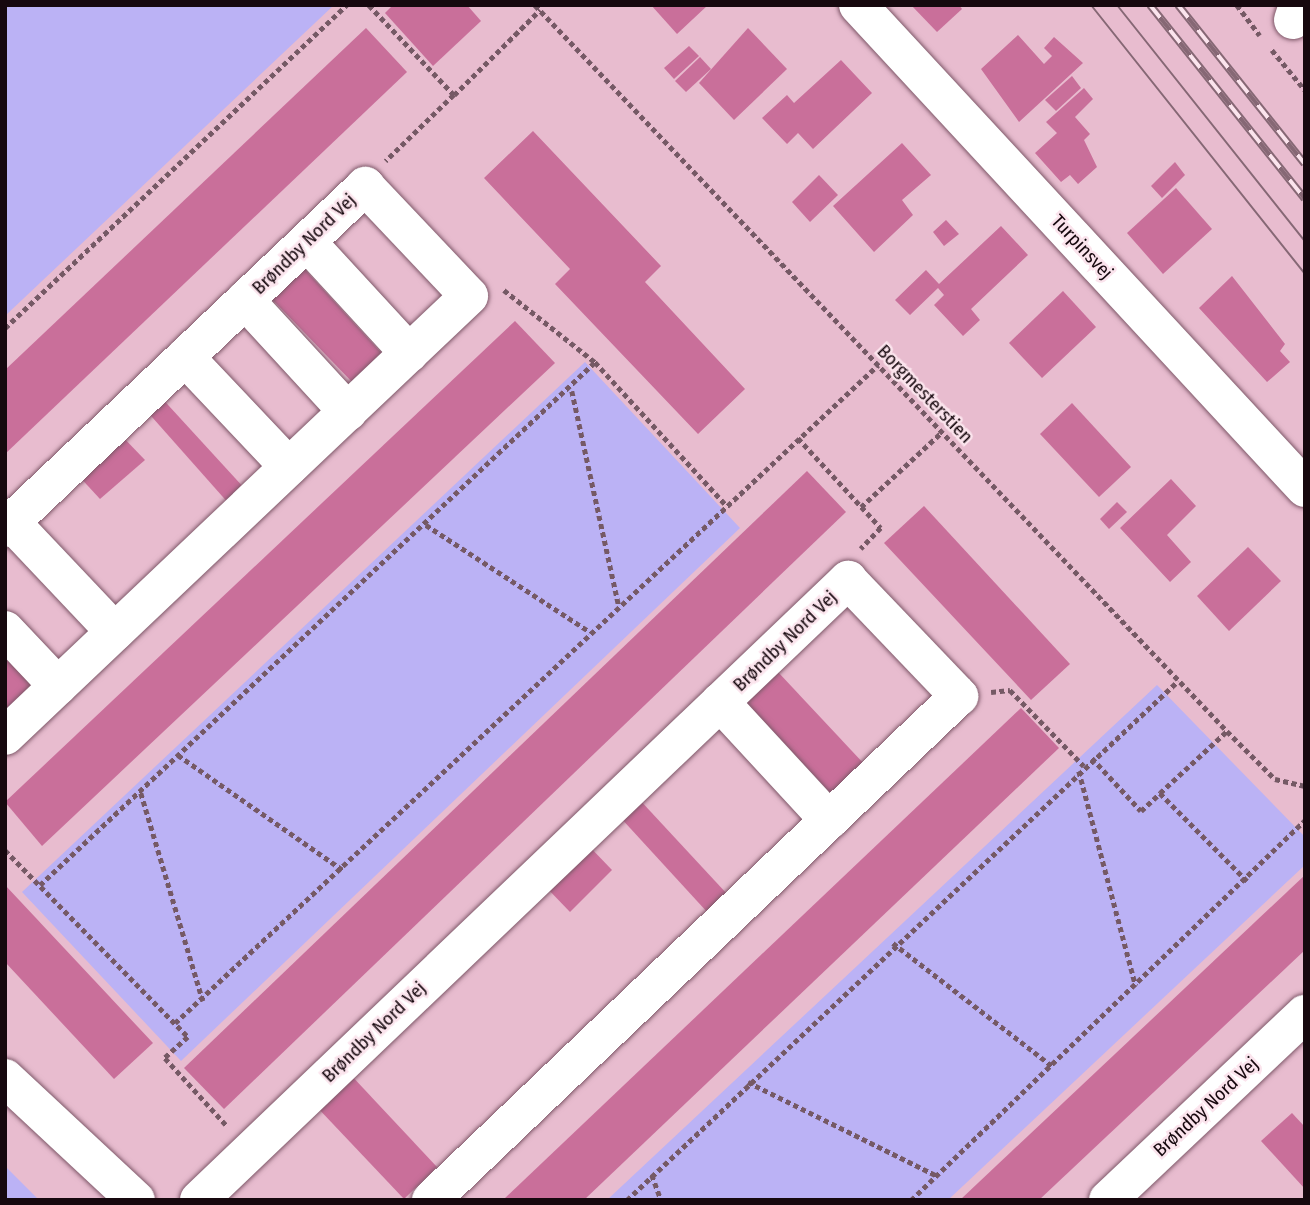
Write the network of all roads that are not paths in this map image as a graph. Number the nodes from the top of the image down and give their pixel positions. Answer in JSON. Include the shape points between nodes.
{"nodes":[{"id":1,"x":858,"y":5,"type":"edge"},
{"id":2,"x":307,"y":242,"type":"junction"},
{"id":3,"x":245,"y":300,"type":"junction"},
{"id":4,"x":409,"y":353,"type":"junction"},
{"id":5,"x":185,"y":357,"type":"junction"},
{"id":6,"x":348,"y":412,"type":"junction"},
{"id":7,"x":289,"y":467,"type":"junction"},
{"id":8,"x":1305,"y":488,"type":"edge"},
{"id":9,"x":8,"y":525,"type":"edge"},
{"id":10,"x":5,"y":630,"type":"edge"},
{"id":11,"x":115,"y":632,"type":"junction"},
{"id":12,"x":58,"y":686,"type":"junction"},
{"id":13,"x":720,"y":702,"type":"junction"},
{"id":14,"x":5,"y":736,"type":"edge"},
{"id":15,"x":829,"y":820,"type":"junction"},
{"id":16,"x":1305,"y":1014,"type":"edge"},
{"id":17,"x":5,"y":1078,"type":"edge"},
{"id":18,"x":135,"y":1200,"type":"edge"},
{"id":19,"x":199,"y":1200,"type":"edge"},
{"id":20,"x":431,"y":1200,"type":"edge"},
{"id":21,"x":1108,"y":1200,"type":"edge"}],
"edges":[{"from":1,"to":8,"type":"street","name":"Turpinsvej"},
{"from":2,"to":3,"type":"street","name":"Brøndby Nord Vej"},
{"from":2,"to":4,"type":"street"},
{"from":2,"to":4,"type":"street","name":"Brøndby Nord Vej","via":[[365,186],[469,296]]},
{"from":3,"to":5,"type":"street","name":"Brøndby Nord Vej"},
{"from":3,"to":6,"type":"street"},
{"from":4,"to":6,"type":"street","name":"Brøndby Nord Vej"},
{"from":5,"to":7,"type":"street"},
{"from":5,"to":9,"type":"street","name":"Brøndby Nord Vej"},
{"from":6,"to":7,"type":"street","name":"Brøndby Nord Vej"},
{"from":7,"to":11,"type":"street","name":"Brøndby Nord Vej"},
{"from":9,"to":11,"type":"street"},
{"from":10,"to":12,"type":"street"},
{"from":11,"to":12,"type":"street","name":"Brøndby Nord Vej"},
{"from":12,"to":14,"type":"street","name":"Brøndby Nord Vej"},
{"from":13,"to":15,"type":"street"},
{"from":13,"to":15,"type":"street","name":"Brøndby Nord Vej","via":[[848,580],[959,696]]},
{"from":13,"to":19,"type":"street","name":"Brøndby Nord Vej"},
{"from":15,"to":20,"type":"street"},
{"from":16,"to":21,"type":"street","name":"Brøndby Nord Vej"},
{"from":17,"to":18,"type":"street"}]}
